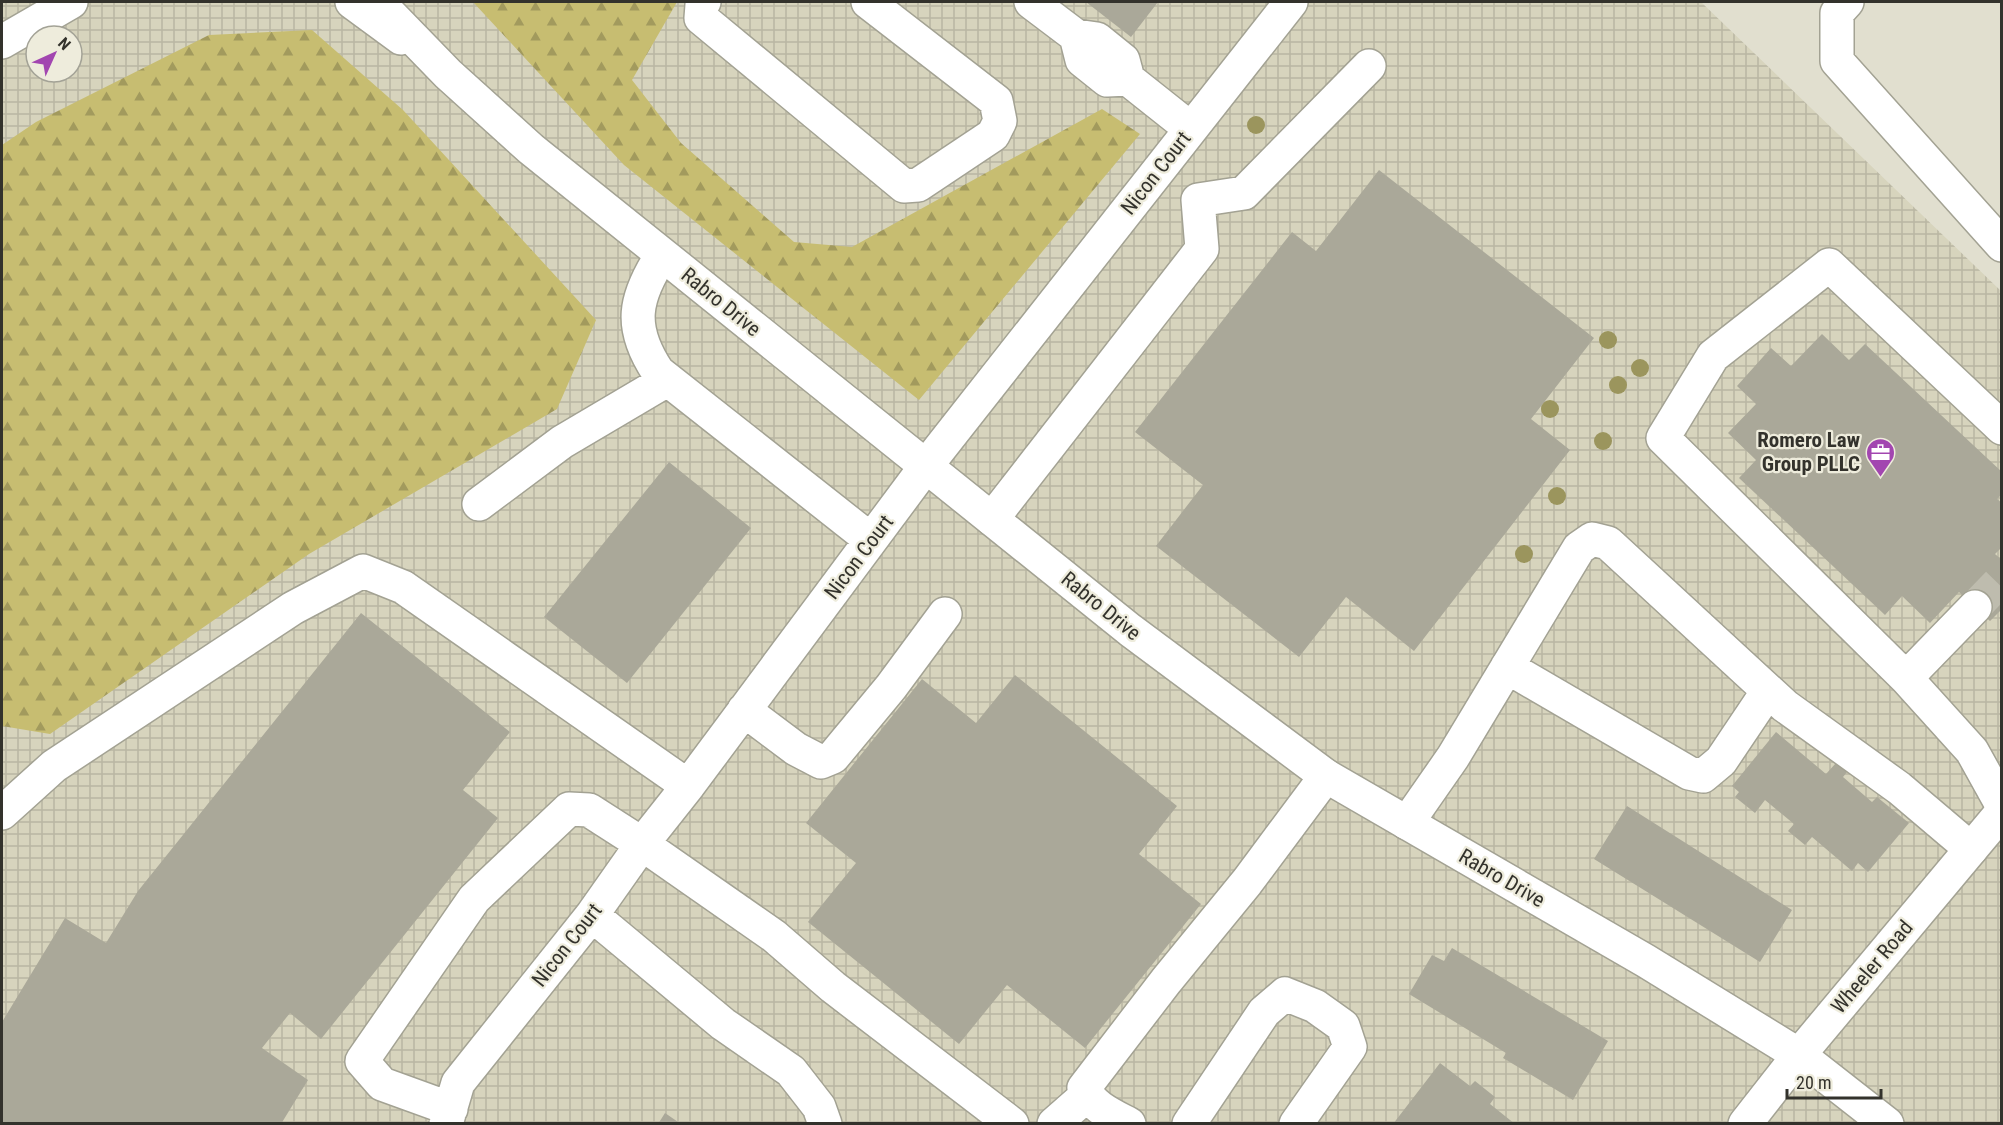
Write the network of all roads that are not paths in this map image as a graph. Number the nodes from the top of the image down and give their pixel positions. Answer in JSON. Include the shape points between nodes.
{"nodes":[{"id":1,"x":71,"y":2,"type":"edge"},
{"id":2,"x":352,"y":2,"type":"edge"},
{"id":3,"x":704,"y":2,"type":"edge"},
{"id":4,"x":868,"y":2,"type":"edge"},
{"id":5,"x":1032,"y":2,"type":"edge"},
{"id":6,"x":1291,"y":2,"type":"edge"},
{"id":7,"x":1847,"y":2,"type":"edge"},
{"id":8,"x":388,"y":9,"type":"edge"},
{"id":9,"x":2,"y":42,"type":"edge"},
{"id":10,"x":1369,"y":66,"type":"dead end"},
{"id":11,"x":448,"y":74,"type":"junction"},
{"id":12,"x":1191,"y":129,"type":"junction"},
{"id":13,"x":1160,"y":167,"type":"junction"},
{"id":14,"x":1198,"y":200,"type":"junction"},
{"id":15,"x":2001,"y":245,"type":"edge"},
{"id":16,"x":662,"y":255,"type":"junction"},
{"id":17,"x":667,"y":380,"type":"junction"},
{"id":18,"x":2001,"y":428,"type":"edge"},
{"id":19,"x":926,"y":466,"type":"junction"},
{"id":20,"x":479,"y":504,"type":"dead end"},
{"id":21,"x":992,"y":519,"type":"junction"},
{"id":22,"x":872,"y":540,"type":"junction"},
{"id":23,"x":1975,"y":607,"type":"tunnel mouth"},
{"id":24,"x":945,"y":614,"type":"dead end"},
{"id":25,"x":1507,"y":667,"type":"junction"},
{"id":26,"x":1906,"y":678,"type":"junction"},
{"id":27,"x":1768,"y":691,"type":"junction"},
{"id":28,"x":744,"y":710,"type":"junction"},
{"id":29,"x":1326,"y":776,"type":"junction"},
{"id":30,"x":688,"y":786,"type":"junction"},
{"id":31,"x":2001,"y":805,"type":"edge"},
{"id":32,"x":2,"y":813,"type":"edge"},
{"id":33,"x":2001,"y":813,"type":"edge"},
{"id":34,"x":1407,"y":823,"type":"junction"},
{"id":35,"x":642,"y":844,"type":"junction"},
{"id":36,"x":1971,"y":849,"type":"junction"},
{"id":37,"x":592,"y":915,"type":"junction"},
{"id":38,"x":1799,"y":1055,"type":"junction"},
{"id":39,"x":1087,"y":1095,"type":"junction"},
{"id":40,"x":449,"y":1116,"type":"edge"},
{"id":41,"x":825,"y":1124,"type":"edge"},
{"id":42,"x":1012,"y":1124,"type":"edge"},
{"id":43,"x":1054,"y":1124,"type":"edge"},
{"id":44,"x":1129,"y":1124,"type":"edge"},
{"id":45,"x":1189,"y":1124,"type":"edge"},
{"id":46,"x":1296,"y":1124,"type":"edge"},
{"id":47,"x":1745,"y":1124,"type":"edge"},
{"id":48,"x":1887,"y":1124,"type":"edge"}],
"edges":[{"from":1,"to":9,"type":"main road"},
{"from":2,"to":11,"type":"main road"},
{"from":3,"to":4,"type":"main road","via":[[701,18],[904,186],[918,185],[993,135],[1000,121],[996,101]]},
{"from":5,"to":12,"type":"main road","via":[[1076,36],[1097,39],[1123,60],[1128,79]]},
{"from":6,"to":12,"type":"main road","name":"Nicon Court"},
{"from":7,"to":15,"type":"main road","via":[[1837,13],[1837,61]]},
{"from":8,"to":11,"type":"main road","name":"Rabro Drive"},
{"from":10,"to":14,"type":"main road","via":[[1244,193]]},
{"from":11,"to":16,"type":"main road","name":"Rabro Drive","via":[[522,142]]},
{"from":12,"to":13,"type":"main road","name":"Nicon Court"},
{"from":13,"to":14,"type":"main road"},
{"from":13,"to":19,"type":"main road","name":"Nicon Court"},
{"from":14,"to":21,"type":"main road","via":[[1202,249]]},
{"from":16,"to":17,"type":"main road","via":[[648,276],[637,322],[643,347]]},
{"from":16,"to":19,"type":"main road","name":"Rabro Drive"},
{"from":17,"to":20,"type":"main road","via":[[562,442]]},
{"from":17,"to":22,"type":"main road"},
{"from":18,"to":26,"type":"main road","via":[[1829,265],[1713,356],[1663,438]]},
{"from":19,"to":21,"type":"main road","name":"Rabro Drive"},
{"from":19,"to":22,"type":"main road","name":"Nicon Court"},
{"from":21,"to":29,"type":"main road","name":"Rabro Drive","via":[[1130,630]]},
{"from":22,"to":28,"type":"main road","name":"Nicon Court"},
{"from":23,"to":26,"type":"main road"},
{"from":24,"to":28,"type":"main road","via":[[833,757],[821,762]]},
{"from":25,"to":27,"type":"main road","via":[[1689,773],[1703,776],[1721,761]]},
{"from":25,"to":27,"type":"main road","via":[[1579,548],[1592,539],[1608,543]]},
{"from":25,"to":34,"type":"main road","via":[[1453,757]]},
{"from":26,"to":31,"type":"main road","via":[[1972,751]]},
{"from":27,"to":36,"type":"main road","via":[[1899,788]]},
{"from":28,"to":30,"type":"main road","name":"Nicon Court"},
{"from":29,"to":34,"type":"main road","name":"Rabro Drive"},
{"from":29,"to":39,"type":"main road","via":[[1084,1088]]},
{"from":30,"to":32,"type":"main road","via":[[403,587],[363,571],[293,608],[54,766]]},
{"from":30,"to":35,"type":"main road","name":"Nicon Court"},
{"from":33,"to":36,"type":"main road","name":"Wheeler Road"},
{"from":34,"to":38,"type":"main road","name":"Rabro Drive"},
{"from":35,"to":37,"type":"main road","name":"Nicon Court"},
{"from":35,"to":40,"type":"main road","via":[[589,810],[569,809],[474,899],[362,1061],[382,1083]]},
{"from":35,"to":42,"type":"main road","via":[[774,936],[833,987]]},
{"from":36,"to":38,"type":"main road","name":"Wheeler Road"},
{"from":37,"to":40,"type":"main road","name":"Nicon Court","via":[[458,1083]]},
{"from":37,"to":41,"type":"main road","via":[[723,1024],[791,1071],[819,1107]]},
{"from":38,"to":47,"type":"main road","name":"Wheeler Road"},
{"from":38,"to":48,"type":"main road","name":"Rabro Drive"},
{"from":39,"to":43,"type":"main road"},
{"from":39,"to":44,"type":"main road","via":[[1106,1112]]},
{"from":45,"to":46,"type":"main road","via":[[1263,1012],[1285,994],[1316,1006],[1343,1026],[1350,1047]]}]}
